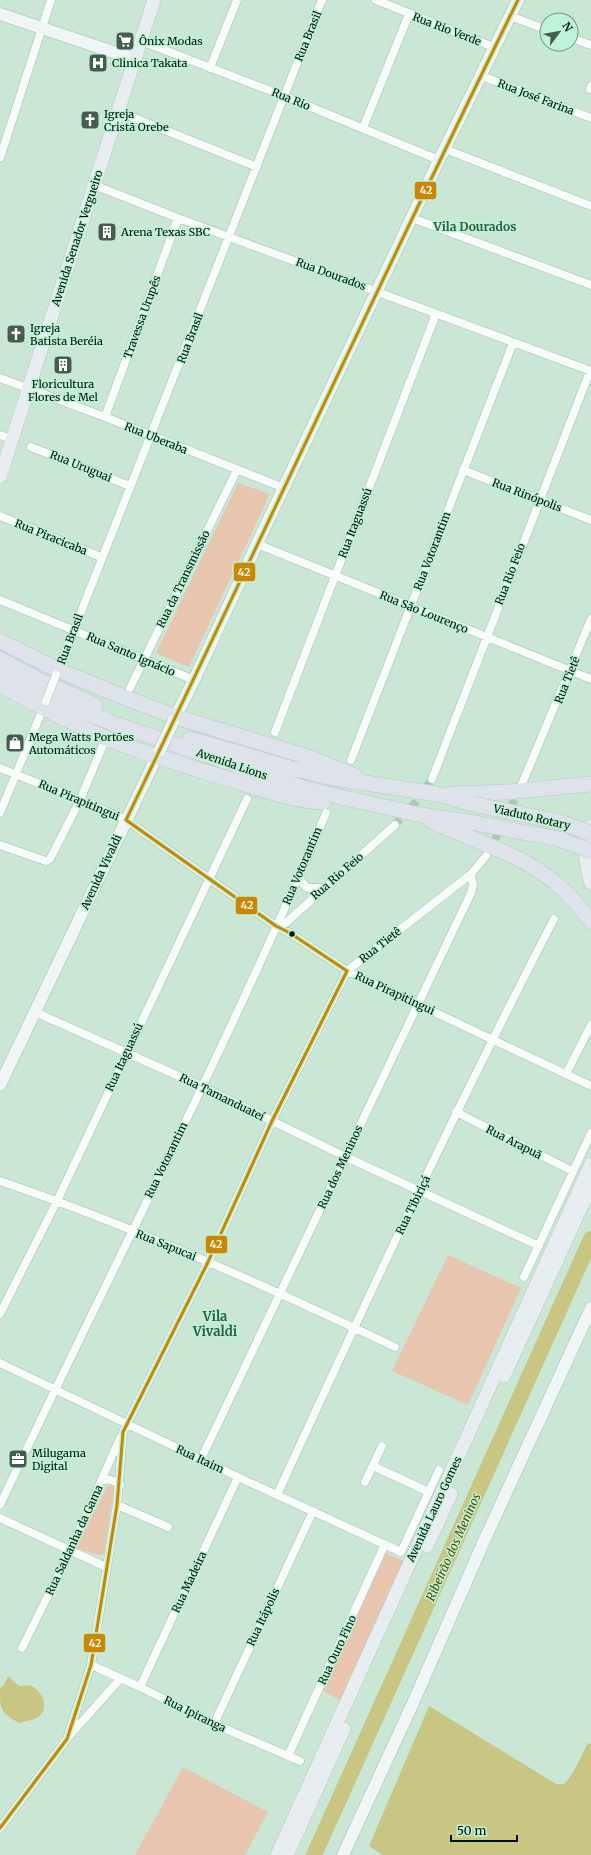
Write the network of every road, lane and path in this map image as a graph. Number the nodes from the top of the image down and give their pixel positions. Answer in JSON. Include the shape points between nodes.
{"nodes":[{"id":1,"x":51,"y":0,"type":"edge"},
{"id":2,"x":154,"y":0,"type":"edge"},
{"id":3,"x":237,"y":0,"type":"edge"},
{"id":4,"x":322,"y":0,"type":"edge"},
{"id":5,"x":376,"y":0,"type":"edge"},
{"id":6,"x":518,"y":0,"type":"edge"},
{"id":7,"x":0,"y":14,"type":"edge"},
{"id":8,"x":409,"y":14,"type":"junction"},
{"id":9,"x":510,"y":16,"type":"junction"},
{"id":10,"x":539,"y":27,"type":"edge"},
{"id":11,"x":42,"y":28,"type":"junction"},
{"id":12,"x":141,"y":41,"type":"junction"},
{"id":13,"x":579,"y":41,"type":"edge"},
{"id":14,"x":591,"y":45,"type":"edge"},
{"id":15,"x":496,"y":48,"type":"junction"},
{"id":16,"x":134,"y":59,"type":"junction"},
{"id":17,"x":210,"y":68,"type":"junction"},
{"id":18,"x":482,"y":76,"type":"junction"},
{"id":19,"x":284,"y":96,"type":"junction"},
{"id":20,"x":117,"y":111,"type":"junction"},
{"id":21,"x":591,"y":118,"type":"edge"},
{"id":22,"x":363,"y":128,"type":"junction"},
{"id":23,"x":442,"y":155,"type":"junction"},
{"id":24,"x":0,"y":158,"type":"edge"},
{"id":25,"x":256,"y":167,"type":"junction"},
{"id":26,"x":94,"y":185,"type":"junction"},
{"id":27,"x":591,"y":206,"type":"edge"},
{"id":28,"x":178,"y":218,"type":"junction"},
{"id":29,"x":412,"y":218,"type":"junction"},
{"id":30,"x":230,"y":237,"type":"junction"},
{"id":31,"x":591,"y":285,"type":"edge"},
{"id":32,"x":378,"y":292,"type":"junction"},
{"id":33,"x":436,"y":314,"type":"junction"},
{"id":34,"x":513,"y":343,"type":"junction"},
{"id":35,"x":590,"y":371,"type":"edge"},
{"id":36,"x":0,"y":378,"type":"edge"},
{"id":37,"x":29,"y":388,"type":"junction"},
{"id":38,"x":105,"y":417,"type":"junction"},
{"id":39,"x":151,"y":436,"type":"junction"},
{"id":40,"x":6,"y":437,"type":"edge"},
{"id":41,"x":31,"y":447,"type":"dead end"},
{"id":42,"x":237,"y":470,"type":"junction"},
{"id":43,"x":463,"y":470,"type":"junction"},
{"id":44,"x":0,"y":477,"type":"edge"},
{"id":45,"x":130,"y":486,"type":"junction"},
{"id":46,"x":284,"y":488,"type":"junction"},
{"id":47,"x":540,"y":499,"type":"junction"},
{"id":48,"x":0,"y":516,"type":"edge"},
{"id":49,"x":591,"y":520,"type":"edge"},
{"id":50,"x":257,"y":544,"type":"junction"},
{"id":51,"x":101,"y":557,"type":"junction"},
{"id":52,"x":334,"y":576,"type":"junction"},
{"id":53,"x":0,"y":600,"type":"edge"},
{"id":54,"x":410,"y":606,"type":"junction"},
{"id":55,"x":591,"y":619,"type":"edge"},
{"id":56,"x":74,"y":630,"type":"junction"},
{"id":57,"x":486,"y":637,"type":"junction"},
{"id":58,"x":0,"y":641,"type":"edge"},
{"id":59,"x":0,"y":659,"type":"edge"},
{"id":60,"x":144,"y":660,"type":"junction"},
{"id":61,"x":571,"y":671,"type":"junction"},
{"id":62,"x":57,"y":672,"type":"junction"},
{"id":63,"x":0,"y":673,"type":"edge"},
{"id":64,"x":591,"y":679,"type":"edge"},
{"id":65,"x":194,"y":680,"type":"junction"},
{"id":66,"x":0,"y":685,"type":"edge"},
{"id":67,"x":130,"y":688,"type":"dead end"},
{"id":68,"x":44,"y":705,"type":"junction"},
{"id":69,"x":174,"y":719,"type":"junction"},
{"id":70,"x":275,"y":732,"type":"dead end"},
{"id":71,"x":106,"y":738,"type":"junction"},
{"id":72,"x":158,"y":753,"type":"junction"},
{"id":73,"x":351,"y":760,"type":"dead end"},
{"id":74,"x":0,"y":768,"type":"edge"},
{"id":75,"x":16,"y":774,"type":"junction"},
{"id":76,"x":432,"y":779,"type":"tunnel mouth"},
{"id":77,"x":522,"y":784,"type":"tunnel mouth"},
{"id":78,"x":591,"y":784,"type":"edge"},
{"id":79,"x":379,"y":786,"type":"junction"},
{"id":80,"x":437,"y":794,"type":"junction"},
{"id":81,"x":247,"y":799,"type":"dead end"},
{"id":82,"x":80,"y":800,"type":"junction"},
{"id":83,"x":473,"y":804,"type":"joint"},
{"id":84,"x":378,"y":805,"type":"junction"},
{"id":85,"x":0,"y":812,"type":"edge"},
{"id":86,"x":326,"y":813,"type":"dead end"},
{"id":87,"x":421,"y":815,"type":"junction"},
{"id":88,"x":126,"y":820,"type":"junction"},
{"id":89,"x":475,"y":823,"type":"joint"},
{"id":90,"x":395,"y":825,"type":"tunnel mouth"},
{"id":91,"x":591,"y":826,"type":"edge"},
{"id":92,"x":591,"y":832,"type":"edge"},
{"id":93,"x":0,"y":845,"type":"edge"},
{"id":94,"x":591,"y":851,"type":"edge"},
{"id":95,"x":486,"y":856,"type":"tunnel mouth"},
{"id":96,"x":472,"y":874,"type":"junction"},
{"id":97,"x":298,"y":877,"type":"junction"},
{"id":98,"x":208,"y":878,"type":"junction"},
{"id":99,"x":591,"y":884,"type":"edge"},
{"id":100,"x":323,"y":888,"type":"junction"},
{"id":101,"x":554,"y":919,"type":"dead end"},
{"id":102,"x":591,"y":922,"type":"edge"},
{"id":103,"x":278,"y":927,"type":"junction"},
{"id":104,"x":347,"y":971,"type":"junction"},
{"id":105,"x":418,"y":1004,"type":"junction"},
{"id":106,"x":35,"y":1012,"type":"junction"},
{"id":107,"x":591,"y":1025,"type":"edge"},
{"id":108,"x":492,"y":1039,"type":"junction"},
{"id":109,"x":126,"y":1052,"type":"junction"},
{"id":110,"x":566,"y":1074,"type":"junction"},
{"id":111,"x":0,"y":1085,"type":"edge"},
{"id":112,"x":201,"y":1086,"type":"junction"},
{"id":113,"x":591,"y":1086,"type":"edge"},
{"id":114,"x":456,"y":1112,"type":"junction"},
{"id":115,"x":272,"y":1121,"type":"junction"},
{"id":116,"x":591,"y":1133,"type":"edge"},
{"id":117,"x":344,"y":1156,"type":"junction"},
{"id":118,"x":591,"y":1164,"type":"edge"},
{"id":119,"x":572,"y":1171,"type":"junction"},
{"id":120,"x":0,"y":1181,"type":"edge"},
{"id":121,"x":591,"y":1186,"type":"edge"},
{"id":122,"x":420,"y":1192,"type":"junction"},
{"id":123,"x":57,"y":1201,"type":"junction"},
{"id":124,"x":131,"y":1231,"type":"junction"},
{"id":125,"x":539,"y":1246,"type":"junction"},
{"id":126,"x":208,"y":1262,"type":"junction"},
{"id":127,"x":524,"y":1277,"type":"dead end"},
{"id":128,"x":280,"y":1294,"type":"junction"},
{"id":129,"x":591,"y":1308,"type":"edge"},
{"id":130,"x":0,"y":1314,"type":"edge"},
{"id":131,"x":354,"y":1327,"type":"junction"},
{"id":132,"x":395,"y":1346,"type":"dead end"},
{"id":133,"x":0,"y":1363,"type":"edge"},
{"id":134,"x":55,"y":1388,"type":"junction"},
{"id":135,"x":127,"y":1425,"type":"junction"},
{"id":136,"x":123,"y":1432,"type":"junction"},
{"id":137,"x":382,"y":1446,"type":"dead end"},
{"id":138,"x":201,"y":1459,"type":"junction"},
{"id":139,"x":373,"y":1466,"type":"junction"},
{"id":140,"x":439,"y":1470,"type":"dead end"},
{"id":141,"x":238,"y":1477,"type":"junction"},
{"id":142,"x":101,"y":1481,"type":"junction"},
{"id":143,"x":365,"y":1482,"type":"dead end"},
{"id":144,"x":120,"y":1485,"type":"junction"},
{"id":145,"x":429,"y":1492,"type":"junction"},
{"id":146,"x":277,"y":1495,"type":"junction"},
{"id":147,"x":0,"y":1505,"type":"edge"},
{"id":148,"x":117,"y":1505,"type":"junction"},
{"id":149,"x":313,"y":1511,"type":"junction"},
{"id":150,"x":0,"y":1518,"type":"edge"},
{"id":151,"x":168,"y":1527,"type":"dead end"},
{"id":152,"x":385,"y":1544,"type":"junction"},
{"id":153,"x":70,"y":1551,"type":"junction"},
{"id":154,"x":106,"y":1567,"type":"junction"},
{"id":155,"x":22,"y":1648,"type":"dead end"},
{"id":156,"x":91,"y":1665,"type":"junction"},
{"id":157,"x":120,"y":1679,"type":"junction"},
{"id":158,"x":140,"y":1687,"type":"junction"},
{"id":159,"x":214,"y":1724,"type":"junction"},
{"id":160,"x":67,"y":1739,"type":"junction"},
{"id":161,"x":288,"y":1756,"type":"junction"},
{"id":162,"x":300,"y":1761,"type":"dead end"},
{"id":163,"x":0,"y":1828,"type":"edge"},
{"id":164,"x":276,"y":1855,"type":"edge"},
{"id":165,"x":286,"y":1855,"type":"edge"},
{"id":166,"x":343,"y":1855,"type":"edge"}],
"edges":[{"from":1,"to":11,"type":"street"},
{"from":2,"to":12,"type":"main road","name":"Avenida Senador Vergueiro"},
{"from":3,"to":17,"type":"street"},
{"from":4,"to":19,"type":"street","name":"Rua Brasil"},
{"from":5,"to":8,"type":"street","name":"Rua Rio Verde"},
{"from":6,"to":9,"type":"street","name":"Avenida Vivaldi"},
{"from":7,"to":11,"type":"street"},
{"from":8,"to":15,"type":"street","name":"Rua Rio Verde"},
{"from":8,"to":22,"type":"street"},
{"from":9,"to":10,"type":"street"},
{"from":9,"to":15,"type":"street","name":"Avenida Vivaldi"},
{"from":11,"to":16,"type":"street"},
{"from":11,"to":24,"type":"street"},
{"from":12,"to":16,"type":"main road","name":"Avenida Senador Vergueiro"},
{"from":12,"to":17,"type":"street","name":"Rua Rio"},
{"from":13,"to":14,"type":"street"},
{"from":15,"to":18,"type":"street","name":"Avenida Vivaldi"},
{"from":16,"to":20,"type":"main road","name":"Avenida Senador Vergueiro"},
{"from":17,"to":19,"type":"street","name":"Rua Rio"},
{"from":18,"to":21,"type":"street","name":"Rua José Farina"},
{"from":18,"to":23,"type":"street","name":"Avenida Vivaldi"},
{"from":19,"to":22,"type":"street","name":"Rua Rio"},
{"from":19,"to":25,"type":"street","name":"Rua Brasil"},
{"from":20,"to":25,"type":"street"},
{"from":20,"to":26,"type":"main road","name":"Avenida Senador Vergueiro"},
{"from":22,"to":23,"type":"street","name":"Rua Rio"},
{"from":23,"to":27,"type":"street","name":"Rua Rio"},
{"from":23,"to":29,"type":"street","name":"Avenida Vivaldi"},
{"from":25,"to":30,"type":"street","name":"Rua Brasil"},
{"from":26,"to":28,"type":"street","name":"Rua Dourados"},
{"from":26,"to":37,"type":"main road","name":"Avenida Senador Vergueiro"},
{"from":28,"to":30,"type":"street","name":"Rua Dourados"},
{"from":28,"to":38,"type":"street","name":"Travessa Urupês"},
{"from":29,"to":31,"type":"street"},
{"from":29,"to":32,"type":"street","name":"Avenida Vivaldi"},
{"from":30,"to":32,"type":"street","name":"Rua Dourados"},
{"from":30,"to":39,"type":"street","name":"Rua Brasil"},
{"from":32,"to":33,"type":"street","name":"Rua Dourados"},
{"from":32,"to":46,"type":"street","name":"Avenida Vivaldi"},
{"from":33,"to":34,"type":"street","name":"Rua Dourados"},
{"from":33,"to":52,"type":"street","name":"Rua Itaguassú"},
{"from":34,"to":35,"type":"street","name":"Rua Dourados"},
{"from":34,"to":43,"type":"street","name":"Rua Votorantim"},
{"from":35,"to":47,"type":"street","name":"Rua Rio Feio"},
{"from":36,"to":37,"type":"street","name":"Rua Uberaba"},
{"from":37,"to":38,"type":"street","name":"Rua Uberaba"},
{"from":37,"to":40,"type":"main road","name":"Avenida Senador Vergueiro"},
{"from":38,"to":39,"type":"street","name":"Rua Uberaba"},
{"from":39,"to":42,"type":"street","name":"Rua Uberaba"},
{"from":39,"to":45,"type":"street","name":"Rua Brasil"},
{"from":40,"to":44,"type":"main road","name":"Avenida Senador Vergueiro"},
{"from":41,"to":45,"type":"street","name":"Rua Uruguai"},
{"from":42,"to":46,"type":"street","name":"Rua Uberaba"},
{"from":42,"to":60,"type":"street","name":"Rua da Transmissão"},
{"from":43,"to":47,"type":"street","name":"Rua Rinópolis"},
{"from":43,"to":54,"type":"street","name":"Rua Votorantim"},
{"from":45,"to":51,"type":"street","name":"Rua Brasil"},
{"from":46,"to":50,"type":"street","name":"Avenida Vivaldi"},
{"from":47,"to":49,"type":"street","name":"Rua Rinópolis"},
{"from":47,"to":57,"type":"street","name":"Rua Rio Feio"},
{"from":48,"to":51,"type":"street","name":"Rua Piracicaba"},
{"from":50,"to":52,"type":"street","name":"Rua São Lourenço"},
{"from":50,"to":65,"type":"street","name":"Avenida Vivaldi"},
{"from":51,"to":56,"type":"street","name":"Rua Brasil"},
{"from":52,"to":54,"type":"street","name":"Rua São Lourenço"},
{"from":52,"to":70,"type":"street","name":"Rua Itaguassú"},
{"from":53,"to":56,"type":"street","name":"Rua Santo Ignácio"},
{"from":54,"to":57,"type":"street","name":"Rua São Lourenço"},
{"from":54,"to":73,"type":"street","name":"Rua Votorantim"},
{"from":55,"to":61,"type":"street","name":"Rua Tietê"},
{"from":56,"to":60,"type":"street","name":"Rua Santo Ignácio"},
{"from":56,"to":62,"type":"street","name":"Rua Brasil"},
{"from":57,"to":61,"type":"street","name":"Rua São Lourenço"},
{"from":57,"to":76,"type":"street","name":"Rua Rio Feio"},
{"from":58,"to":62,"type":"highway"},
{"from":59,"to":79,"type":"highway","name":"Avenida Lions","via":[[87,702],[185,738],[290,768]]},
{"from":60,"to":65,"type":"street","name":"Rua Santo Ignácio"},
{"from":60,"to":67,"type":"street","name":"Rua da Transmissão"},
{"from":61,"to":64,"type":"street","name":"Rua São Lourenço"},
{"from":61,"to":77,"type":"street","name":"Rua Tietê"},
{"from":62,"to":68,"type":"street","name":"Rua Brasil","bridge":true},
{"from":62,"to":69,"type":"highway"},
{"from":63,"to":84,"type":"highway","name":"Avenida Lions","via":[[64,703],[154,738],[310,790]]},
{"from":65,"to":69,"type":"street","name":"Avenida Vivaldi"},
{"from":66,"to":68,"type":"highway"},
{"from":68,"to":71,"type":"highway"},
{"from":68,"to":75,"type":"street"},
{"from":69,"to":72,"type":"street","name":"Avenida Vivaldi","bridge":true},
{"from":69,"to":79,"type":"highway","via":[[302,755]]},
{"from":71,"to":72,"type":"highway"},
{"from":71,"to":82,"type":"street"},
{"from":72,"to":84,"type":"highway","via":[[266,790],[314,802]]},
{"from":72,"to":88,"type":"street","name":"Avenida Vivaldi"},
{"from":74,"to":75,"type":"street","name":"Rua Pirapitingui"},
{"from":75,"to":82,"type":"street","name":"Rua Pirapitingui"},
{"from":75,"to":85,"type":"street"},
{"from":78,"to":80,"type":"highway","via":[[508,792]]},
{"from":79,"to":80,"type":"highway","name":"Avenida Lions"},
{"from":80,"to":83,"type":"highway","name":"Avenida Lions"},
{"from":81,"to":98,"type":"street","name":"Rua Itaguassú"},
{"from":82,"to":88,"type":"street","name":"Rua Pirapitingui"},
{"from":82,"to":93,"type":"street","via":[[49,860]]},
{"from":83,"to":92,"type":"highway","name":"Viaduto Rotary","bridge":true,"via":[[560,822]]},
{"from":84,"to":87,"type":"highway","name":"Avenida Lions"},
{"from":86,"to":97,"type":"street","name":"Rua Votorantim"},
{"from":87,"to":89,"type":"highway","name":"Avenida Lions"},
{"from":87,"to":102,"type":"highway","via":[[529,863],[562,888]]},
{"from":88,"to":98,"type":"street","name":"Rua Pirapitingui"},
{"from":88,"to":106,"type":"street","name":"Avenida Vivaldi"},
{"from":89,"to":94,"type":"highway","name":"Viaduto Rotary","bridge":true,"via":[[552,838]]},
{"from":90,"to":100,"type":"street","name":"Rua Rio Feio"},
{"from":91,"to":99,"type":"main road","via":[[586,853]]},
{"from":95,"to":96,"type":"street","name":"Rua Tietê"},
{"from":96,"to":104,"type":"street","name":"Rua Tietê"},
{"from":96,"to":105,"type":"street","name":"Rua dos Meninos","via":[[471,893]]},
{"from":97,"to":100,"type":"street","via":[[307,888]]},
{"from":97,"to":103,"type":"street","name":"Rua Votorantim"},
{"from":98,"to":103,"type":"street","name":"Rua Pirapitingui"},
{"from":98,"to":109,"type":"street","name":"Rua Itaguassú"},
{"from":100,"to":103,"type":"street","name":"Rua Rio Feio"},
{"from":101,"to":108,"type":"street","name":"Rua Tibiriçá"},
{"from":103,"to":104,"type":"street","name":"Rua Pirapitingui"},
{"from":103,"to":112,"type":"street","name":"Rua Votorantim"},
{"from":104,"to":105,"type":"street","name":"Rua Pirapitingui"},
{"from":104,"to":115,"type":"street","name":"Rua Tietê"},
{"from":105,"to":108,"type":"street","name":"Rua Pirapitingui"},
{"from":105,"to":117,"type":"street","name":"Rua dos Meninos"},
{"from":106,"to":109,"type":"street","name":"Rua Tamanduateí"},
{"from":106,"to":111,"type":"street","name":"Avenida Vivaldi"},
{"from":107,"to":110,"type":"street"},
{"from":108,"to":110,"type":"street","name":"Rua Pirapitingui"},
{"from":108,"to":114,"type":"street","name":"Rua Tibiriçá"},
{"from":109,"to":112,"type":"street","name":"Rua Tamanduateí"},
{"from":109,"to":123,"type":"street","name":"Rua Itaguassú"},
{"from":110,"to":113,"type":"street","name":"Rua Pirapitingui"},
{"from":112,"to":115,"type":"street","name":"Rua Tamanduateí"},
{"from":112,"to":124,"type":"street","name":"Rua Votorantim"},
{"from":114,"to":119,"type":"street","name":"Rua Arapuã"},
{"from":114,"to":122,"type":"street","name":"Rua Tibiriçá"},
{"from":115,"to":117,"type":"street","name":"Rua Tamanduateí"},
{"from":115,"to":126,"type":"street","name":"Rua Tietê"},
{"from":116,"to":119,"type":"street"},
{"from":117,"to":122,"type":"street","name":"Rua Tamanduateí"},
{"from":117,"to":128,"type":"street","name":"Rua dos Meninos"},
{"from":118,"to":164,"type":"main road","name":"Avenida Lauro Gomes"},
{"from":119,"to":125,"type":"street"},
{"from":120,"to":123,"type":"street","name":"Rua Sapucai"},
{"from":121,"to":165,"type":"main road","name":"Avenida Lauro Gomes"},
{"from":122,"to":125,"type":"street","name":"Rua Tamanduateí"},
{"from":122,"to":131,"type":"street","name":"Rua Tibiriçá"},
{"from":123,"to":124,"type":"street","name":"Rua Sapucai"},
{"from":123,"to":130,"type":"street","name":"Rua Itaguassú"},
{"from":124,"to":126,"type":"street","name":"Rua Sapucai"},
{"from":124,"to":134,"type":"street","name":"Rua Votorantim"},
{"from":125,"to":127,"type":"street"},
{"from":126,"to":128,"type":"street","name":"Rua Sapucai"},
{"from":126,"to":135,"type":"street","name":"Rua Tietê"},
{"from":128,"to":131,"type":"street","name":"Rua Sapucai"},
{"from":128,"to":138,"type":"street","name":"Rua dos Meninos"},
{"from":129,"to":166,"type":"street"},
{"from":131,"to":132,"type":"street","name":"Rua Sapucai"},
{"from":131,"to":146,"type":"street","name":"Rua Tibiriçá"},
{"from":133,"to":134,"type":"street","name":"Rua Itaim"},
{"from":134,"to":135,"type":"street","name":"Rua Itaim"},
{"from":134,"to":147,"type":"street","name":"Rua Votorantim"},
{"from":135,"to":136,"type":"street","name":"Rua Tietê"},
{"from":135,"to":138,"type":"street","name":"Rua Itaim"},
{"from":136,"to":142,"type":"street","name":"Rua Saldanha da Gama"},
{"from":136,"to":144,"type":"street","name":"Rua Tietê"},
{"from":137,"to":139,"type":"street"},
{"from":138,"to":141,"type":"street","name":"Rua Itaim"},
{"from":139,"to":143,"type":"street"},
{"from":139,"to":145,"type":"street"},
{"from":140,"to":145,"type":"street"},
{"from":141,"to":146,"type":"street","name":"Rua Itaim"},
{"from":141,"to":158,"type":"street","name":"Rua Madeira"},
{"from":142,"to":144,"type":"street","via":[[113,1480]]},
{"from":142,"to":153,"type":"street","name":"Rua Saldanha da Gama"},
{"from":144,"to":148,"type":"street","name":"Rua Tietê"},
{"from":145,"to":152,"type":"street","name":"Rua Itaim","via":[[401,1552]]},
{"from":146,"to":149,"type":"street","name":"Rua Itaim"},
{"from":148,"to":151,"type":"street"},
{"from":148,"to":154,"type":"street","name":"Rua Tietê"},
{"from":149,"to":152,"type":"street","name":"Rua Itaim"},
{"from":149,"to":159,"type":"street","name":"Rua Itápolis"},
{"from":150,"to":153,"type":"street"},
{"from":152,"to":161,"type":"street","name":"Rua Ouro Fino"},
{"from":153,"to":154,"type":"street"},
{"from":153,"to":155,"type":"street","name":"Rua Saldanha da Gama"},
{"from":154,"to":156,"type":"street","name":"Rua Tietê"},
{"from":156,"to":157,"type":"street","name":"Rua Ipiranga"},
{"from":156,"to":160,"type":"street","name":"Rua Tietê"},
{"from":157,"to":158,"type":"street","name":"Rua Ipiranga"},
{"from":157,"to":160,"type":"street"},
{"from":158,"to":159,"type":"street","name":"Rua Ipiranga"},
{"from":159,"to":161,"type":"street","name":"Rua Ipiranga"},
{"from":160,"to":163,"type":"street","name":"Rua Tietê"},
{"from":161,"to":162,"type":"street","name":"Rua Ipiranga"}]}
